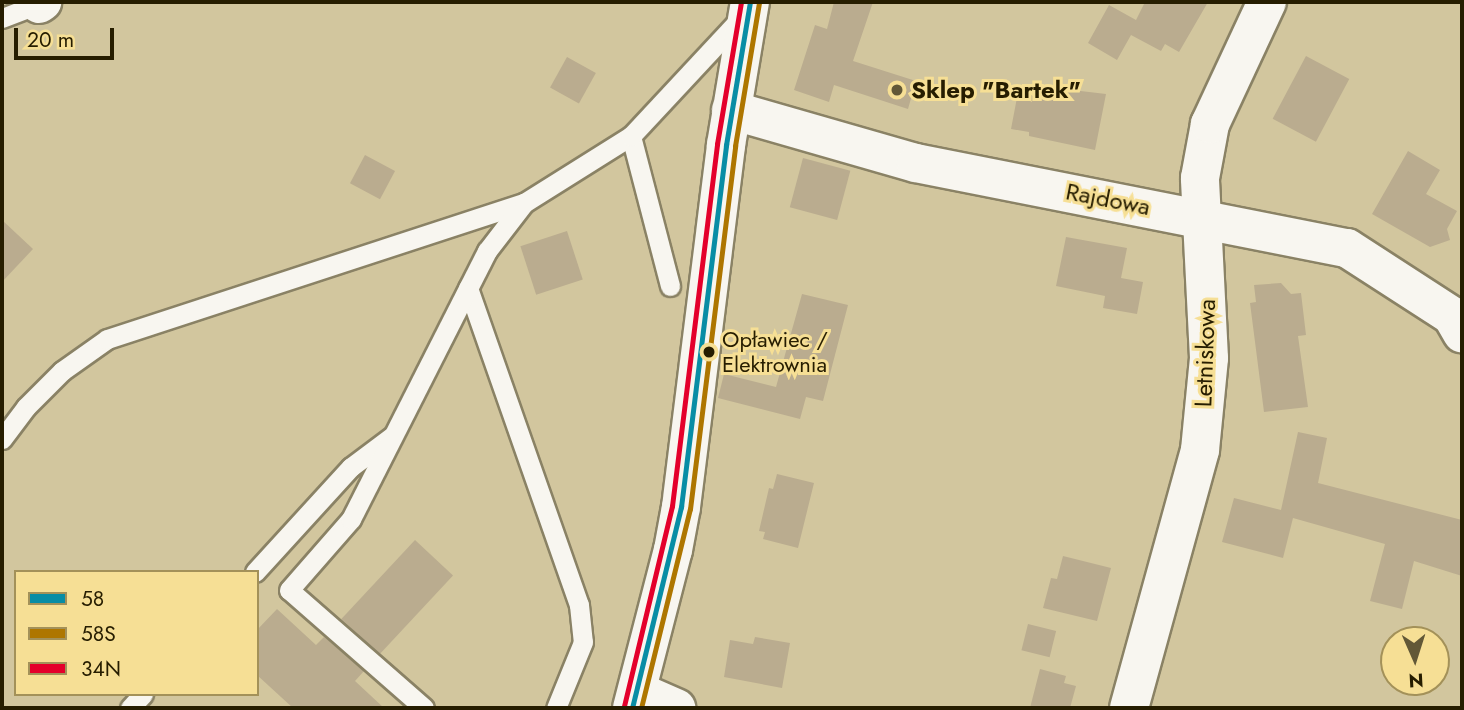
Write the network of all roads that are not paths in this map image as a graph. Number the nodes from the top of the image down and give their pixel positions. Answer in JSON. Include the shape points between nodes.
{"nodes":[{"id":1,"x":1267,"y":2,"type":"edge"},
{"id":2,"x":41,"y":3,"type":"edge"},
{"id":3,"x":748,"y":7,"type":"edge"},
{"id":4,"x":2,"y":18,"type":"edge"},
{"id":5,"x":731,"y":110,"type":"junction"},
{"id":6,"x":631,"y":136,"type":"junction"},
{"id":7,"x":524,"y":203,"type":"junction"},
{"id":8,"x":1203,"y":218,"type":"junction"},
{"id":9,"x":670,"y":286,"type":"dead end"},
{"id":10,"x":468,"y":288,"type":"junction"},
{"id":11,"x":1462,"y":333,"type":"edge"},
{"id":12,"x":394,"y":434,"type":"junction"},
{"id":13,"x":2,"y":439,"type":"edge"},
{"id":14,"x":257,"y":570,"type":"edge"},
{"id":15,"x":634,"y":700,"type":"edge"},
{"id":16,"x":424,"y":708,"type":"edge"},
{"id":17,"x":556,"y":708,"type":"edge"},
{"id":18,"x":676,"y":708,"type":"edge"},
{"id":19,"x":1129,"y":708,"type":"edge"}],
"edges":[{"from":1,"to":8,"type":"street","name":"Letniskowa","via":[[1210,124],[1200,178]]},
{"from":2,"to":4,"type":"lane"},
{"from":3,"to":5,"type":"street"},
{"from":3,"to":6,"type":"lane"},
{"from":5,"to":8,"type":"street","name":"Rajdowa","via":[[916,163]]},
{"from":5,"to":15,"type":"street","via":[[681,507]]},
{"from":6,"to":7,"type":"lane"},
{"from":6,"to":9,"type":"lane"},
{"from":7,"to":10,"type":"lane","via":[[487,251]]},
{"from":7,"to":13,"type":"lane","via":[[107,339],[62,371]]},
{"from":8,"to":11,"type":"street","name":"Rajdowa","via":[[1346,248],[1452,316]]},
{"from":8,"to":19,"type":"street","name":"Letniskowa","via":[[1209,358],[1200,450]]},
{"from":10,"to":12,"type":"lane"},
{"from":10,"to":17,"type":"lane","via":[[579,605],[583,642]]},
{"from":12,"to":14,"type":"lane","via":[[351,467]]},
{"from":12,"to":16,"type":"lane","via":[[351,519],[289,590]]},
{"from":15,"to":18,"type":"street"}]}
